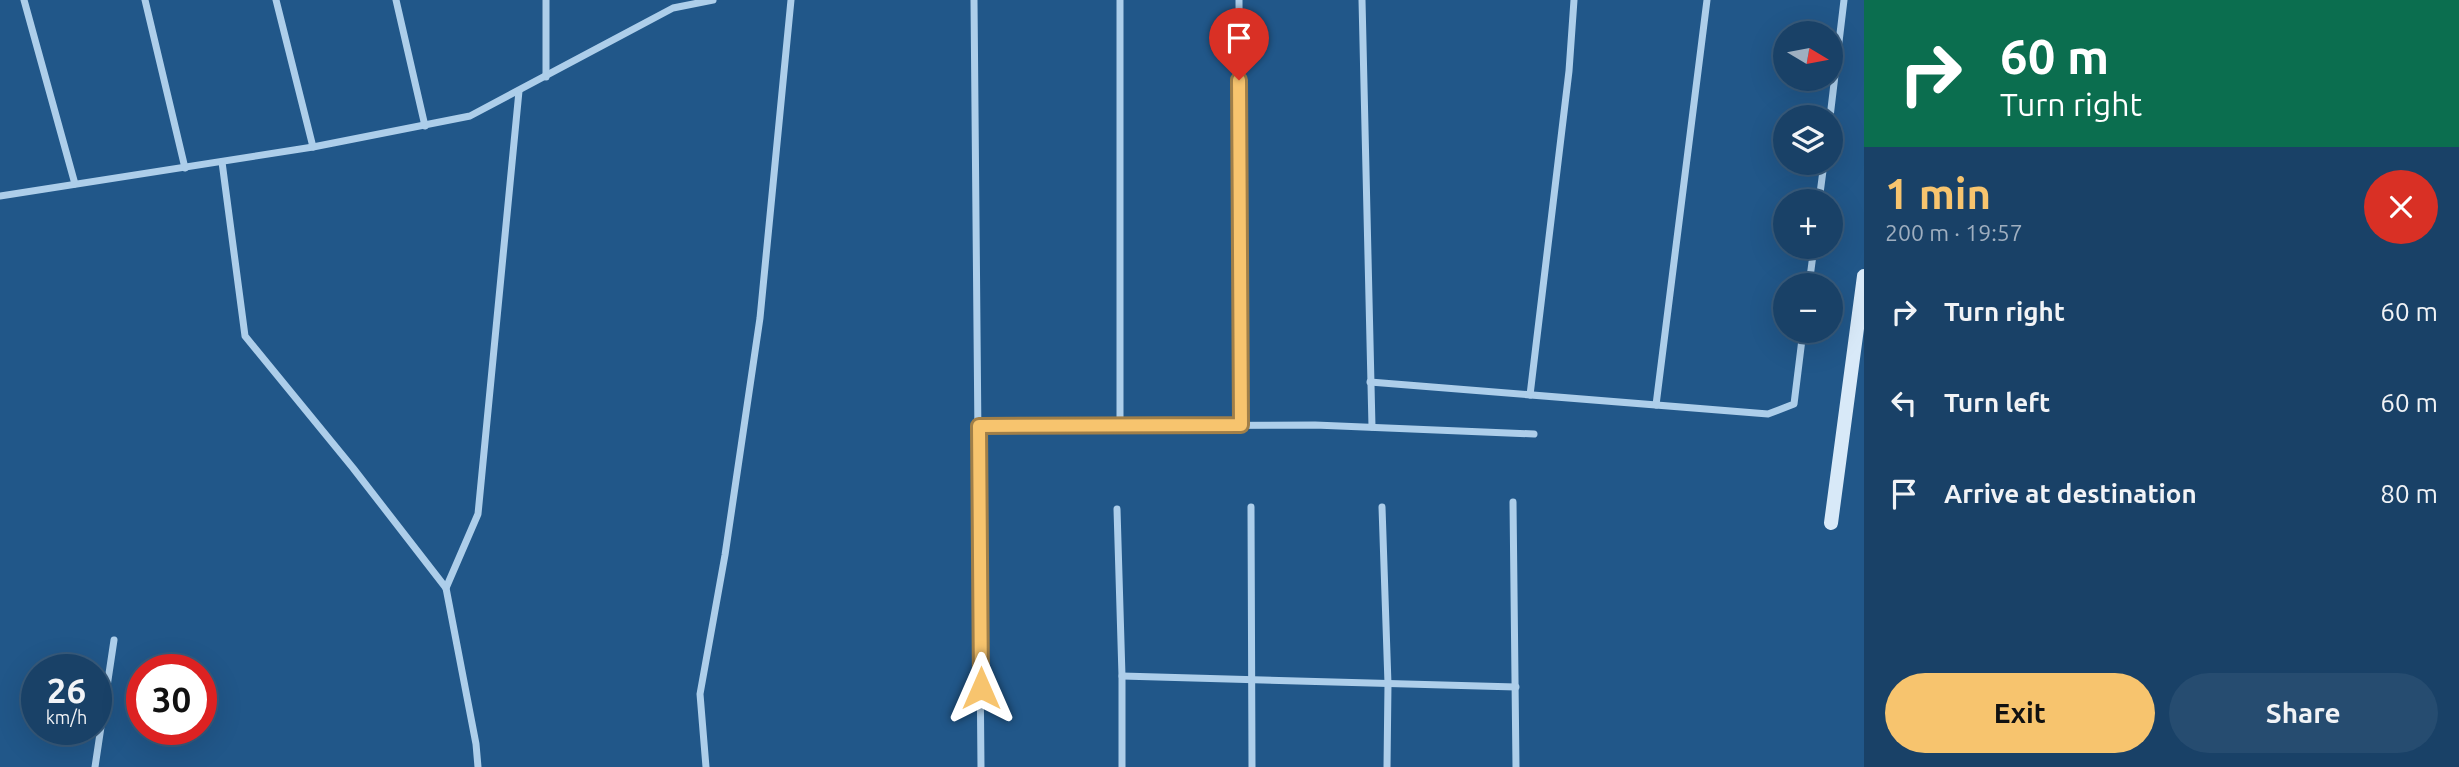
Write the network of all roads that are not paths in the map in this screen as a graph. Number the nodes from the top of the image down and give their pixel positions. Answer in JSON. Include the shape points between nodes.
{"nodes":[{"id":1,"x":24,"y":0,"type":"edge"},
{"id":2,"x":145,"y":0,"type":"edge"},
{"id":3,"x":276,"y":0,"type":"edge"},
{"id":4,"x":396,"y":0,"type":"edge"},
{"id":5,"x":546,"y":0,"type":"edge"},
{"id":6,"x":713,"y":0,"type":"edge"},
{"id":7,"x":791,"y":0,"type":"edge"},
{"id":8,"x":974,"y":0,"type":"edge"},
{"id":9,"x":1120,"y":0,"type":"edge"},
{"id":10,"x":1239,"y":0,"type":"edge"},
{"id":11,"x":1362,"y":0,"type":"edge"},
{"id":12,"x":1574,"y":0,"type":"edge"},
{"id":13,"x":1707,"y":0,"type":"edge"},
{"id":14,"x":1844,"y":0,"type":"edge"},
{"id":15,"x":673,"y":4,"type":"edge"},
{"id":16,"x":546,"y":77,"type":"junction"},
{"id":17,"x":519,"y":91,"type":"junction"},
{"id":18,"x":1831,"y":105,"type":"edge"},
{"id":19,"x":425,"y":126,"type":"junction"},
{"id":20,"x":313,"y":147,"type":"junction"},
{"id":21,"x":222,"y":162,"type":"junction"},
{"id":22,"x":185,"y":168,"type":"junction"},
{"id":23,"x":75,"y":184,"type":"junction"},
{"id":24,"x":0,"y":196,"type":"edge"},
{"id":25,"x":1864,"y":276,"type":"edge"},
{"id":26,"x":1802,"y":343,"type":"edge"},
{"id":27,"x":1370,"y":382,"type":"junction"},
{"id":28,"x":1530,"y":395,"type":"junction"},
{"id":29,"x":1657,"y":405,"type":"junction"},
{"id":30,"x":1120,"y":425,"type":"junction"},
{"id":31,"x":1241,"y":425,"type":"junction"},
{"id":32,"x":979,"y":426,"type":"junction"},
{"id":33,"x":1371,"y":427,"type":"junction"},
{"id":34,"x":1534,"y":434,"type":"dead end"},
{"id":35,"x":1513,"y":502,"type":"dead end"},
{"id":36,"x":1251,"y":507,"type":"dead end"},
{"id":37,"x":1382,"y":507,"type":"dead end"},
{"id":38,"x":1117,"y":509,"type":"dead end"},
{"id":39,"x":1831,"y":523,"type":"dead end"},
{"id":40,"x":446,"y":588,"type":"junction"},
{"id":41,"x":114,"y":640,"type":"dead end"},
{"id":42,"x":1122,"y":676,"type":"junction"},
{"id":43,"x":1252,"y":680,"type":"junction"},
{"id":44,"x":1388,"y":684,"type":"junction"},
{"id":45,"x":1516,"y":687,"type":"junction"},
{"id":46,"x":95,"y":767,"type":"edge"},
{"id":47,"x":478,"y":767,"type":"edge"},
{"id":48,"x":706,"y":767,"type":"edge"},
{"id":49,"x":981,"y":767,"type":"edge"},
{"id":50,"x":1122,"y":767,"type":"edge"},
{"id":51,"x":1252,"y":767,"type":"edge"},
{"id":52,"x":1387,"y":767,"type":"edge"},
{"id":53,"x":1516,"y":767,"type":"edge"}],
"edges":[{"from":1,"to":23,"type":"street"},
{"from":2,"to":22,"type":"street"},
{"from":3,"to":20,"type":"street"},
{"from":4,"to":19,"type":"street"},
{"from":5,"to":16,"type":"street"},
{"from":6,"to":15,"type":"street"},
{"from":7,"to":48,"type":"street","via":[[760,318],[700,694]]},
{"from":8,"to":32,"type":"street"},
{"from":9,"to":30,"type":"street"},
{"from":10,"to":31,"type":"street"},
{"from":11,"to":27,"type":"street"},
{"from":12,"to":28,"type":"street"},
{"from":13,"to":29,"type":"street"},
{"from":14,"to":18,"type":"street"},
{"from":15,"to":16,"type":"street"},
{"from":16,"to":17,"type":"street"},
{"from":17,"to":19,"type":"street","via":[[470,116]]},
{"from":17,"to":40,"type":"street","via":[[478,514]]},
{"from":19,"to":20,"type":"street"},
{"from":20,"to":21,"type":"street"},
{"from":21,"to":22,"type":"street"},
{"from":21,"to":40,"type":"street","via":[[245,336]]},
{"from":22,"to":23,"type":"street"},
{"from":23,"to":24,"type":"street"},
{"from":25,"to":39,"type":"street"},
{"from":26,"to":29,"type":"street","via":[[1794,404],[1768,414]]},
{"from":27,"to":28,"type":"street"},
{"from":27,"to":33,"type":"street"},
{"from":28,"to":29,"type":"street"},
{"from":30,"to":31,"type":"street"},
{"from":30,"to":32,"type":"street"},
{"from":31,"to":33,"type":"street"},
{"from":32,"to":49,"type":"street"},
{"from":33,"to":34,"type":"street"},
{"from":35,"to":45,"type":"street"},
{"from":36,"to":43,"type":"street"},
{"from":37,"to":44,"type":"street"},
{"from":38,"to":42,"type":"street"},
{"from":40,"to":47,"type":"street"},
{"from":41,"to":46,"type":"street"},
{"from":42,"to":43,"type":"street"},
{"from":42,"to":50,"type":"street"},
{"from":43,"to":44,"type":"street"},
{"from":43,"to":51,"type":"street"},
{"from":44,"to":45,"type":"street"},
{"from":44,"to":52,"type":"street"},
{"from":45,"to":53,"type":"street"}]}
